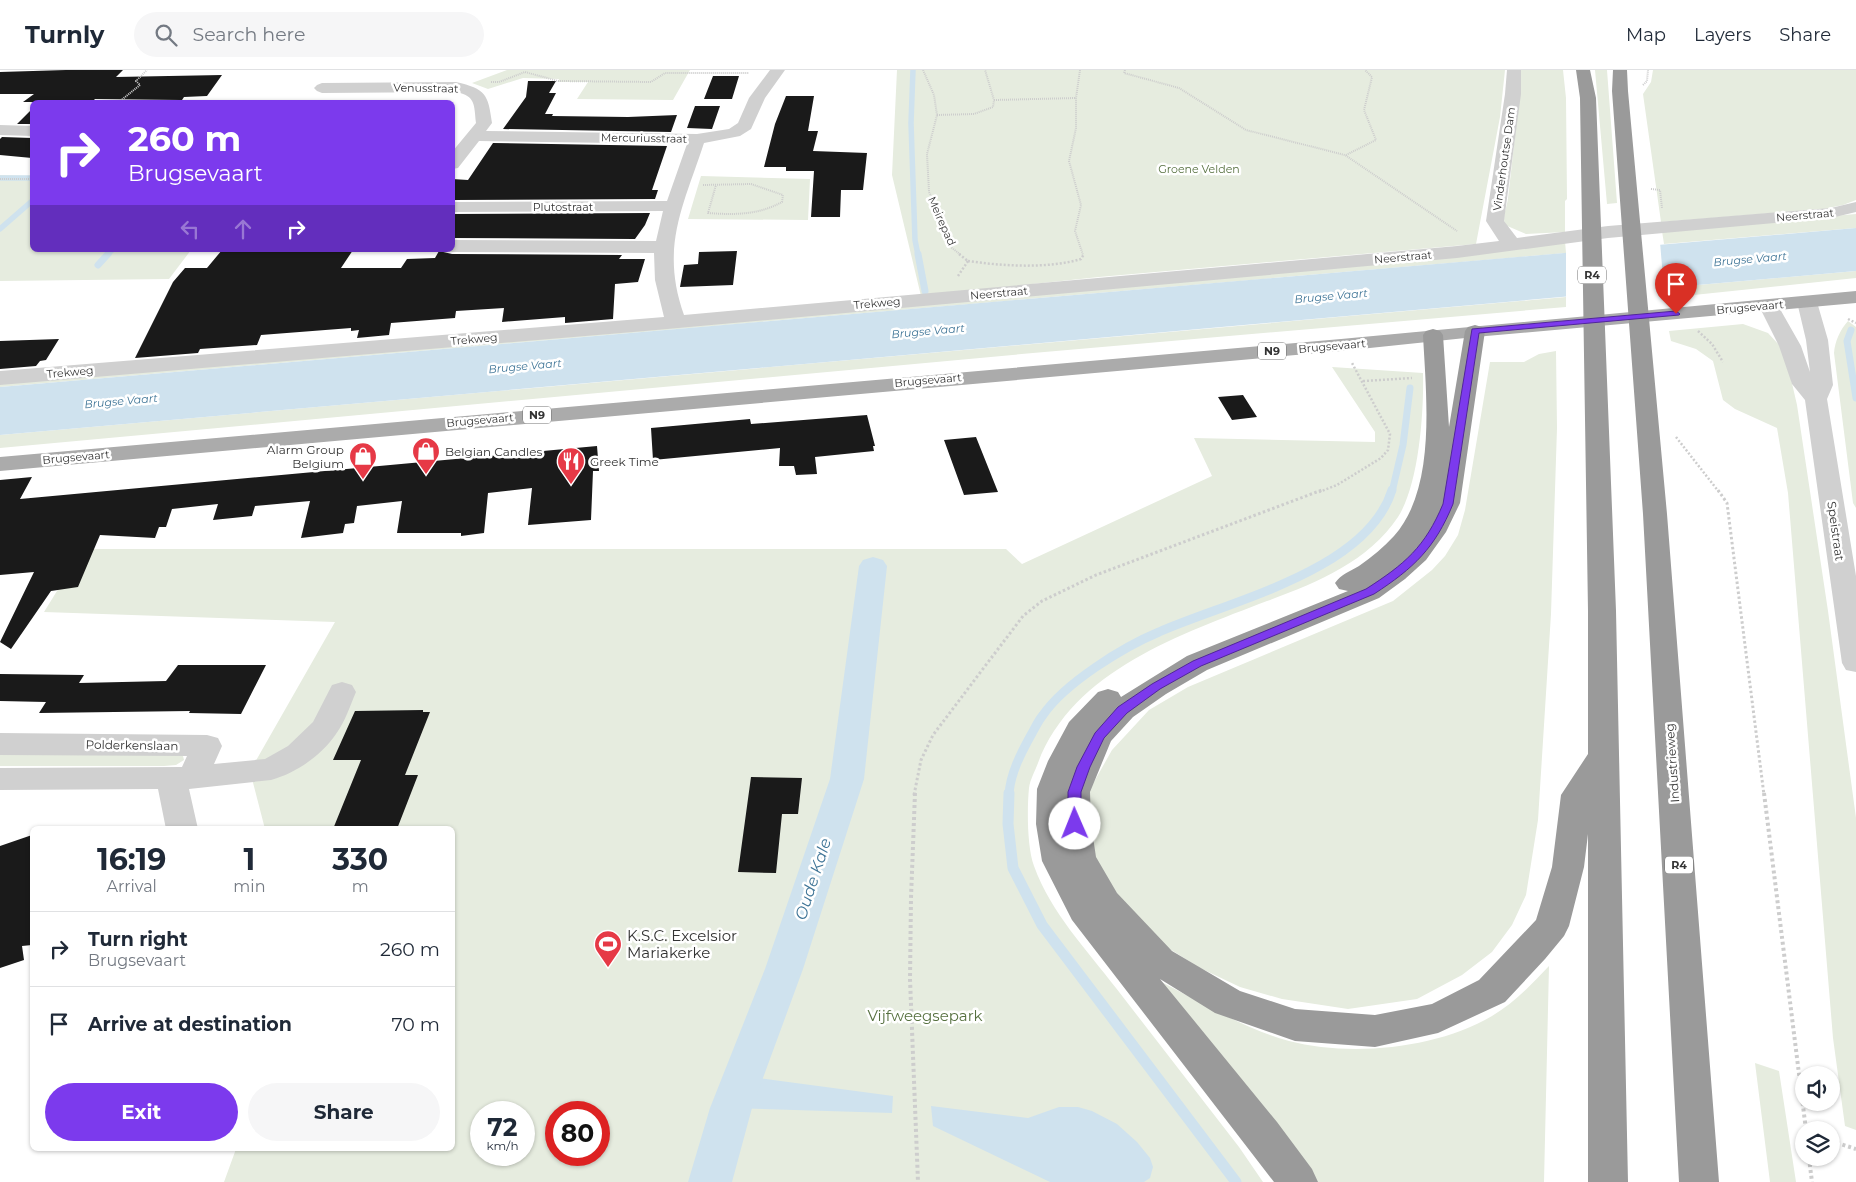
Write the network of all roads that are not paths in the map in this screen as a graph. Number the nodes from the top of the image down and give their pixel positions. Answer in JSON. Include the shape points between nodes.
{"nodes":[{"id":1,"x":337,"y":70,"type":"edge"},
{"id":2,"x":1514,"y":70,"type":"edge"},
{"id":3,"x":1583,"y":70,"type":"edge"},
{"id":4,"x":1620,"y":70,"type":"edge"},
{"id":5,"x":777,"y":72,"type":"edge"},
{"id":6,"x":322,"y":88,"type":"junction"},
{"id":7,"x":311,"y":100,"type":"edge"},
{"id":8,"x":0,"y":130,"type":"edge"},
{"id":9,"x":30,"y":131,"type":"edge"},
{"id":10,"x":476,"y":136,"type":"junction"},
{"id":11,"x":697,"y":139,"type":"junction"},
{"id":12,"x":455,"y":160,"type":"edge"},
{"id":13,"x":455,"y":206,"type":"edge"},
{"id":14,"x":673,"y":206,"type":"junction"},
{"id":15,"x":1856,"y":207,"type":"edge"},
{"id":16,"x":1511,"y":244,"type":"junction"},
{"id":17,"x":455,"y":246,"type":"edge"},
{"id":18,"x":665,"y":247,"type":"junction"},
{"id":19,"x":948,"y":297,"type":"joint"},
{"id":20,"x":1856,"y":297,"type":"edge"},
{"id":21,"x":1807,"y":302,"type":"junction"},
{"id":22,"x":1770,"y":306,"type":"junction"},
{"id":23,"x":676,"y":322,"type":"junction"},
{"id":24,"x":1475,"y":331,"type":"junction"},
{"id":25,"x":1433,"y":335,"type":"junction"},
{"id":26,"x":0,"y":378,"type":"edge"},
{"id":27,"x":1816,"y":399,"type":"junction"},
{"id":28,"x":0,"y":464,"type":"edge"},
{"id":29,"x":1845,"y":518,"type":"edge"},
{"id":30,"x":1852,"y":614,"type":"edge"},
{"id":31,"x":1856,"y":663,"type":"edge"},
{"id":32,"x":342,"y":692,"type":"dead end"},
{"id":33,"x":0,"y":744,"type":"edge"},
{"id":34,"x":1603,"y":756,"type":"junction"},
{"id":35,"x":0,"y":779,"type":"edge"},
{"id":36,"x":182,"y":779,"type":"junction"},
{"id":37,"x":182,"y":826,"type":"edge"},
{"id":38,"x":1298,"y":1182,"type":"edge"},
{"id":39,"x":1608,"y":1182,"type":"edge"},
{"id":40,"x":1699,"y":1182,"type":"edge"}],
"edges":[{"from":1,"to":6,"type":"street"},
{"from":2,"to":16,"type":"street","name":"Vinderhoutse Dam","via":[[1495,221]]},
{"from":3,"to":34,"type":"highway","number":"R4","via":[[1588,98]]},
{"from":4,"to":40,"type":"highway","name":"Industrieweg","number":"R4","via":[[1655,514]]},
{"from":5,"to":11,"type":"street","name":"Mercuriusstraat","via":[[757,98],[746,126],[734,133]]},
{"from":6,"to":7,"type":"street"},
{"from":6,"to":10,"type":"street","name":"Venusstraat","via":[[456,87],[473,90],[480,97],[484,123]]},
{"from":8,"to":9,"type":"street"},
{"from":10,"to":11,"type":"street","name":"Mercuriusstraat"},
{"from":10,"to":12,"type":"street","name":"Venusstraat"},
{"from":11,"to":14,"type":"street"},
{"from":13,"to":14,"type":"street","name":"Plutostraat"},
{"from":14,"to":18,"type":"street"},
{"from":15,"to":16,"type":"street","name":"Neerstraat","via":[[1831,213],[1608,232]]},
{"from":16,"to":19,"type":"street","name":"Neerstraat","via":[[1457,252]]},
{"from":17,"to":18,"type":"street"},
{"from":18,"to":23,"type":"street","via":[[663,265],[667,295]]},
{"from":19,"to":23,"type":"street","name":"Trekweg"},
{"from":20,"to":21,"type":"main road","name":"Brugsevaart","number":"N9"},
{"from":21,"to":22,"type":"main road","name":"Brugsevaart","number":"N9"},
{"from":21,"to":27,"type":"street","name":"Speistraat","via":[[1817,340],[1822,384]]},
{"from":22,"to":24,"type":"main road","name":"Brugsevaart","number":"N9"},
{"from":22,"to":27,"type":"street","name":"Speistraat","via":[[1790,346],[1803,384]]},
{"from":23,"to":26,"type":"street","name":"Trekweg"},
{"from":24,"to":25,"type":"main road","name":"Brugsevaart","number":"N9"},
{"from":24,"to":34,"type":"highway","via":[[1448,504],[1439,527],[1417,557],[1370,592],[1197,663],[1123,710],[1099,736],[1074,792],[1080,858],[1105,902],[1160,961],[1228,1002],[1296,1024],[1376,1032],[1438,1018],[1492,990],[1533,950],[1552,926],[1568,867],[1577,795]]},
{"from":25,"to":28,"type":"main road","name":"Brugsevaart","number":"N9"},
{"from":25,"to":38,"type":"highway","via":[[1435,460],[1417,523],[1396,549],[1362,576],[1321,598],[1184,652],[1106,700],[1080,728],[1053,789],[1052,824],[1058,861],[1084,910]]},
{"from":27,"to":29,"type":"street","name":"Speistraat"},
{"from":29,"to":30,"type":"street","name":"Speistraat"},
{"from":30,"to":31,"type":"street","name":"Speistraat"},
{"from":32,"to":36,"type":"street","via":[[325,728],[299,754],[271,769]]},
{"from":33,"to":36,"type":"street","name":"Polderkenslaan","via":[[207,746]]},
{"from":34,"to":39,"type":"highway","number":"R4"},
{"from":35,"to":36,"type":"street"},
{"from":36,"to":37,"type":"street"}]}
